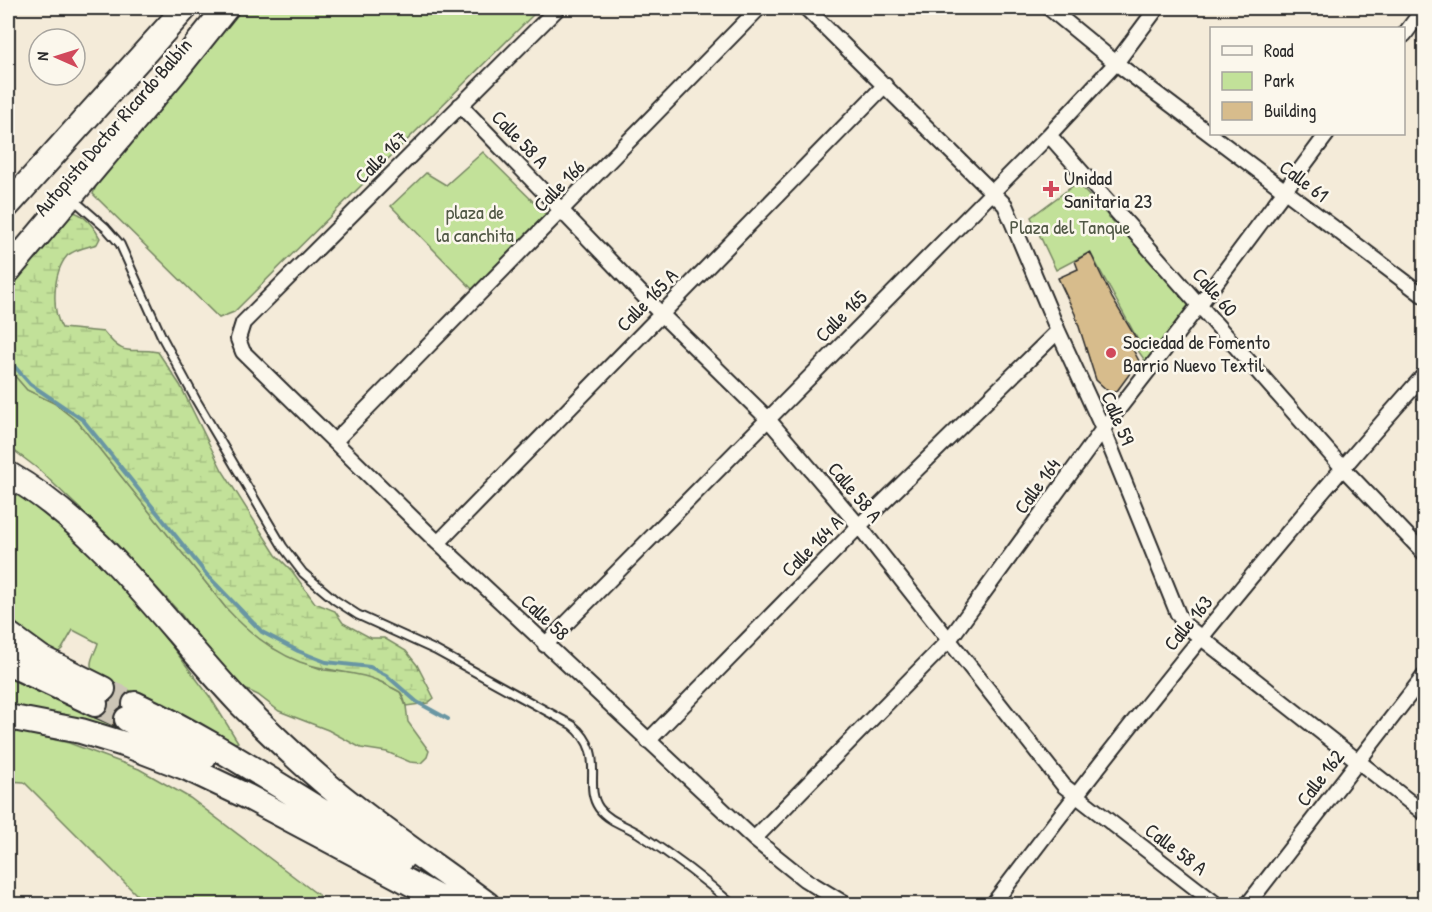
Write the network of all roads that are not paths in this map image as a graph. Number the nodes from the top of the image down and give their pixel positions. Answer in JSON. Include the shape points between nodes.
{"nodes":[{"id":1,"x":185,"y":8,"type":"edge"},
{"id":2,"x":218,"y":8,"type":"edge"},
{"id":3,"x":226,"y":8,"type":"edge"},
{"id":4,"x":558,"y":8,"type":"edge"},
{"id":5,"x":759,"y":8,"type":"edge"},
{"id":6,"x":806,"y":8,"type":"edge"},
{"id":7,"x":1048,"y":8,"type":"edge"},
{"id":8,"x":1156,"y":8,"type":"edge"},
{"id":9,"x":1419,"y":12,"type":"edge"},
{"id":10,"x":1405,"y":33,"type":"edge"},
{"id":11,"x":1116,"y":63,"type":"junction"},
{"id":12,"x":885,"y":85,"type":"junction"},
{"id":13,"x":460,"y":105,"type":"junction"},
{"id":14,"x":1210,"y":134,"type":"edge"},
{"id":15,"x":1049,"y":135,"type":"junction"},
{"id":16,"x":1211,"y":135,"type":"edge"},
{"id":17,"x":1326,"y":135,"type":"edge"},
{"id":18,"x":1283,"y":190,"type":"junction"},
{"id":19,"x":992,"y":191,"type":"junction"},
{"id":20,"x":70,"y":196,"type":"junction"},
{"id":21,"x":8,"y":205,"type":"edge"},
{"id":22,"x":562,"y":211,"type":"junction"},
{"id":23,"x":8,"y":245,"type":"edge"},
{"id":24,"x":8,"y":270,"type":"edge"},
{"id":25,"x":1425,"y":296,"type":"edge"},
{"id":26,"x":1200,"y":304,"type":"junction"},
{"id":27,"x":661,"y":314,"type":"junction"},
{"id":28,"x":1058,"y":331,"type":"junction"},
{"id":29,"x":238,"y":339,"type":"joint"},
{"id":30,"x":1425,"y":375,"type":"edge"},
{"id":31,"x":767,"y":418,"type":"junction"},
{"id":32,"x":1103,"y":429,"type":"junction"},
{"id":33,"x":335,"y":441,"type":"junction"},
{"id":34,"x":1342,"y":467,"type":"junction"},
{"id":35,"x":8,"y":474,"type":"edge"},
{"id":36,"x":859,"y":526,"type":"junction"},
{"id":37,"x":438,"y":543,"type":"junction"},
{"id":38,"x":1425,"y":553,"type":"edge"},
{"id":39,"x":8,"y":634,"type":"edge"},
{"id":40,"x":1200,"y":639,"type":"junction"},
{"id":41,"x":949,"y":640,"type":"junction"},
{"id":42,"x":545,"y":645,"type":"junction"},
{"id":43,"x":8,"y":663,"type":"edge"},
{"id":44,"x":1425,"y":676,"type":"edge"},
{"id":45,"x":8,"y":717,"type":"edge"},
{"id":46,"x":648,"y":741,"type":"junction"},
{"id":47,"x":1357,"y":761,"type":"junction"},
{"id":48,"x":1075,"y":796,"type":"junction"},
{"id":49,"x":1425,"y":813,"type":"edge"},
{"id":50,"x":754,"y":839,"type":"junction"},
{"id":51,"x":452,"y":904,"type":"edge"},
{"id":52,"x":488,"y":904,"type":"edge"},
{"id":53,"x":732,"y":904,"type":"edge"},
{"id":54,"x":845,"y":904,"type":"edge"},
{"id":55,"x":993,"y":904,"type":"edge"},
{"id":56,"x":1216,"y":904,"type":"edge"},
{"id":57,"x":1248,"y":904,"type":"edge"}],
"edges":[{"from":1,"to":21,"type":"highway","name":"Autopista Doctor Ricardo Balbín"},
{"from":2,"to":23,"type":"highway","name":"Autopista Doctor Ricardo Balbín"},
{"from":3,"to":20,"type":"highway"},
{"from":4,"to":13,"type":"street","name":"Calle 167"},
{"from":5,"to":22,"type":"street","name":"Calle 166"},
{"from":6,"to":12,"type":"street","name":"Calle 59"},
{"from":7,"to":11,"type":"street","name":"Calle 61"},
{"from":8,"to":11,"type":"street","name":"Calle 165"},
{"from":9,"to":10,"type":"street"},
{"from":11,"to":14,"type":"street","name":"Calle 61"},
{"from":11,"to":15,"type":"street","name":"Calle 165"},
{"from":12,"to":19,"type":"street","name":"Calle 59"},
{"from":12,"to":27,"type":"street","name":"Calle 165 A"},
{"from":13,"to":22,"type":"street","name":"Calle 58 A"},
{"from":13,"to":29,"type":"street","name":"Calle 167","via":[[243,323]]},
{"from":15,"to":19,"type":"street","name":"Calle 165"},
{"from":15,"to":26,"type":"street","name":"Calle 60"},
{"from":16,"to":18,"type":"street","name":"Calle 61"},
{"from":17,"to":18,"type":"street","name":"Calle 164"},
{"from":18,"to":25,"type":"street","name":"Calle 61"},
{"from":18,"to":26,"type":"street","name":"Calle 164"},
{"from":19,"to":28,"type":"street","name":"Calle 59","via":[[1010,214]]},
{"from":19,"to":31,"type":"street","name":"Calle 165"},
{"from":20,"to":24,"type":"highway"},
{"from":20,"to":53,"type":"lane","via":[[120,244],[162,338],[196,400],[303,573],[358,615],[435,650],[581,731],[594,764],[594,799],[599,809],[639,833]]},
{"from":22,"to":27,"type":"street","name":"Calle 58 A"},
{"from":22,"to":33,"type":"street","name":"Calle 166"},
{"from":26,"to":32,"type":"street","name":"Calle 164"},
{"from":26,"to":34,"type":"street","name":"Calle 60"},
{"from":27,"to":31,"type":"street","name":"Calle 58 A"},
{"from":27,"to":37,"type":"street","name":"Calle 165 A"},
{"from":28,"to":32,"type":"street","name":"Calle 59"},
{"from":28,"to":36,"type":"street","name":"Calle 164 A"},
{"from":29,"to":33,"type":"street","name":"Calle 58","via":[[243,352]]},
{"from":30,"to":34,"type":"street","name":"Calle 163"},
{"from":31,"to":36,"type":"street","name":"Calle 58 A"},
{"from":31,"to":42,"type":"street","name":"Calle 165"},
{"from":32,"to":40,"type":"street","name":"Calle 59","via":[[1178,614]]},
{"from":32,"to":41,"type":"street","name":"Calle 164"},
{"from":33,"to":37,"type":"street","name":"Calle 58"},
{"from":34,"to":38,"type":"street","name":"Calle 60"},
{"from":34,"to":40,"type":"street","name":"Calle 163"},
{"from":35,"to":52,"type":"highway","via":[[85,531],[212,672],[304,765]]},
{"from":36,"to":41,"type":"street","name":"Calle 58 A"},
{"from":36,"to":46,"type":"street","name":"Calle 164 A"},
{"from":37,"to":42,"type":"street","name":"Calle 58"},
{"from":39,"to":43,"type":"highway","via":[[99,697]]},
{"from":40,"to":47,"type":"street","name":"Calle 59"},
{"from":40,"to":48,"type":"street","name":"Calle 163"},
{"from":41,"to":48,"type":"street","name":"Calle 58 A"},
{"from":41,"to":50,"type":"street","name":"Calle 164"},
{"from":42,"to":46,"type":"street","name":"Calle 58"},
{"from":44,"to":47,"type":"street","name":"Calle 162"},
{"from":45,"to":51,"type":"highway","via":[[81,731],[187,768]]},
{"from":46,"to":50,"type":"street","name":"Calle 58"},
{"from":47,"to":49,"type":"street","name":"Calle 59"},
{"from":47,"to":57,"type":"street","name":"Calle 162"},
{"from":48,"to":55,"type":"street","name":"Calle 163"},
{"from":48,"to":56,"type":"street","name":"Calle 58 A"},
{"from":50,"to":54,"type":"street","name":"Calle 58","via":[[804,879]]},
{"from":51,"to":52,"type":"highway","via":[[131,712],[185,729],[376,844]]}]}
